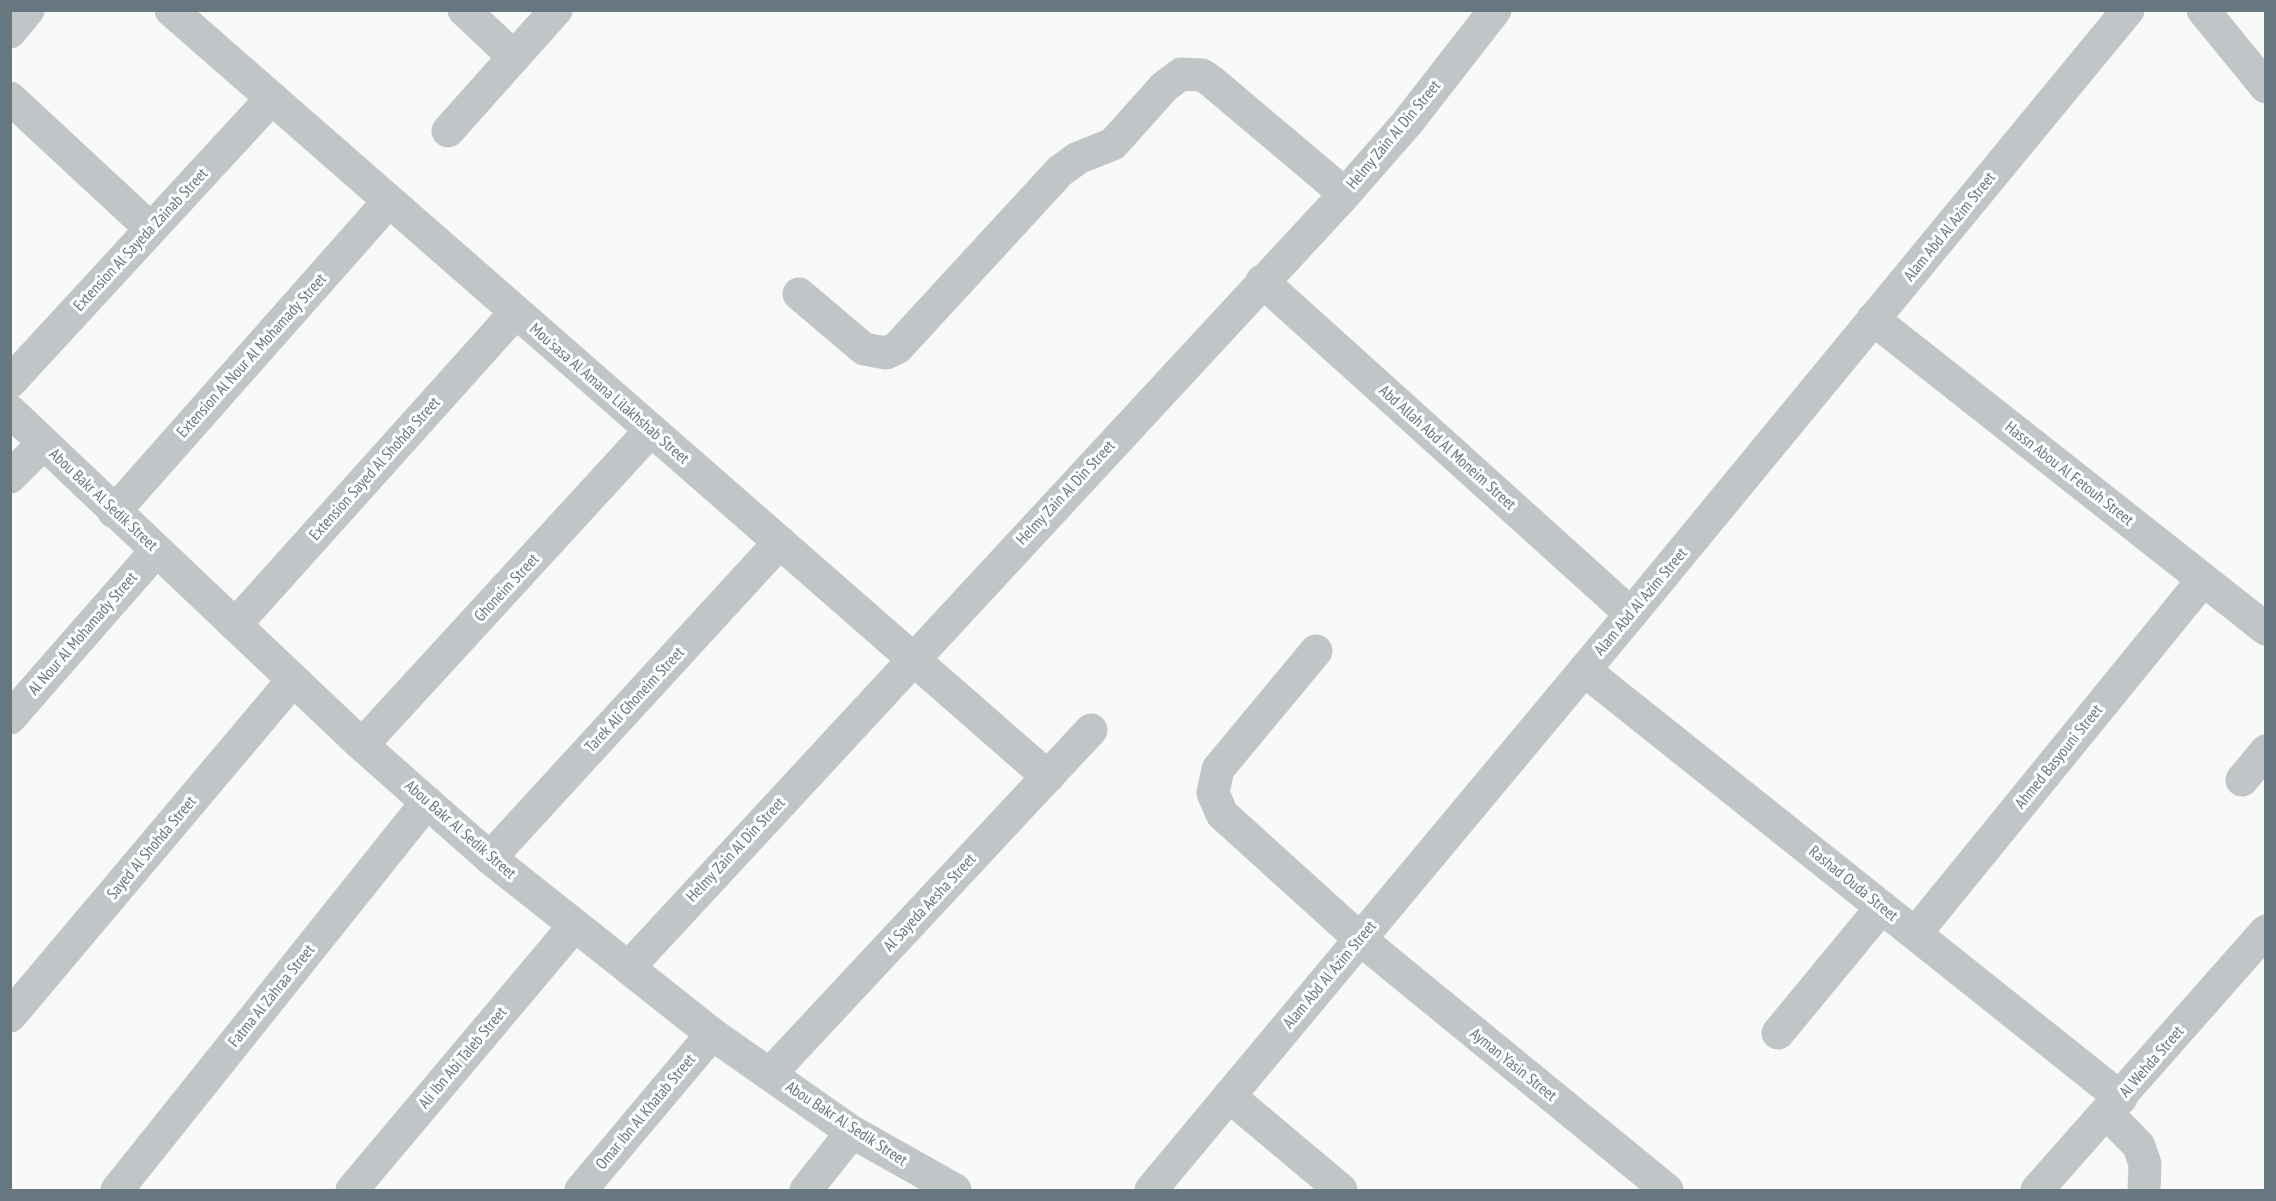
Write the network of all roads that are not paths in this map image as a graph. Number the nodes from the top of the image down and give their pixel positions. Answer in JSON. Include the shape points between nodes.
{"nodes":[{"id":1,"x":28,"y":10,"type":"edge"},
{"id":2,"x":171,"y":10,"type":"edge"},
{"id":3,"x":464,"y":10,"type":"edge"},
{"id":4,"x":556,"y":10,"type":"edge"},
{"id":5,"x":1495,"y":10,"type":"edge"},
{"id":6,"x":2128,"y":10,"type":"edge"},
{"id":7,"x":2203,"y":10,"type":"edge"},
{"id":8,"x":10,"y":32,"type":"edge"},
{"id":9,"x":514,"y":57,"type":"junction"},
{"id":10,"x":2265,"y":87,"type":"edge"},
{"id":11,"x":10,"y":98,"type":"edge"},
{"id":12,"x":272,"y":98,"type":"junction"},
{"id":13,"x":448,"y":131,"type":"dead end"},
{"id":14,"x":1345,"y":194,"type":"junction"},
{"id":15,"x":389,"y":201,"type":"junction"},
{"id":16,"x":151,"y":229,"type":"junction"},
{"id":17,"x":1263,"y":281,"type":"junction"},
{"id":18,"x":799,"y":294,"type":"dead end"},
{"id":19,"x":516,"y":312,"type":"junction"},
{"id":20,"x":1873,"y":319,"type":"junction"},
{"id":21,"x":10,"y":382,"type":"edge"},
{"id":22,"x":10,"y":411,"type":"edge"},
{"id":23,"x":651,"y":430,"type":"junction"},
{"id":24,"x":43,"y":444,"type":"junction"},
{"id":25,"x":10,"y":477,"type":"edge"},
{"id":26,"x":114,"y":512,"type":"junction"},
{"id":27,"x":780,"y":542,"type":"junction"},
{"id":28,"x":156,"y":550,"type":"junction"},
{"id":29,"x":2203,"y":580,"type":"junction"},
{"id":30,"x":1631,"y":614,"type":"junction"},
{"id":31,"x":235,"y":625,"type":"junction"},
{"id":32,"x":2265,"y":629,"type":"edge"},
{"id":33,"x":1316,"y":651,"type":"dead end"},
{"id":34,"x":914,"y":659,"type":"junction"},
{"id":35,"x":1584,"y":670,"type":"junction"},
{"id":36,"x":293,"y":680,"type":"junction"},
{"id":37,"x":10,"y":718,"type":"edge"},
{"id":38,"x":1091,"y":730,"type":"dead end"},
{"id":39,"x":362,"y":745,"type":"junction"},
{"id":40,"x":2265,"y":751,"type":"edge"},
{"id":41,"x":1048,"y":777,"type":"junction"},
{"id":42,"x":2242,"y":780,"type":"dead end"},
{"id":43,"x":427,"y":802,"type":"junction"},
{"id":44,"x":490,"y":858,"type":"junction"},
{"id":45,"x":1882,"y":907,"type":"junction"},
{"id":46,"x":574,"y":926,"type":"junction"},
{"id":47,"x":2265,"y":931,"type":"edge"},
{"id":48,"x":1915,"y":934,"type":"junction"},
{"id":49,"x":1360,"y":939,"type":"junction"},
{"id":50,"x":628,"y":968,"type":"junction"},
{"id":51,"x":10,"y":1016,"type":"edge"},
{"id":52,"x":1778,"y":1033,"type":"dead end"},
{"id":53,"x":712,"y":1034,"type":"junction"},
{"id":54,"x":770,"y":1074,"type":"junction"},
{"id":55,"x":1229,"y":1096,"type":"junction"},
{"id":56,"x":2114,"y":1106,"type":"junction"},
{"id":57,"x":852,"y":1132,"type":"junction"},
{"id":58,"x":117,"y":1191,"type":"edge"},
{"id":59,"x":352,"y":1191,"type":"edge"},
{"id":60,"x":581,"y":1191,"type":"edge"},
{"id":61,"x":806,"y":1191,"type":"edge"},
{"id":62,"x":955,"y":1191,"type":"edge"},
{"id":63,"x":1150,"y":1191,"type":"edge"},
{"id":64,"x":1341,"y":1191,"type":"edge"},
{"id":65,"x":1667,"y":1191,"type":"edge"},
{"id":66,"x":2037,"y":1191,"type":"edge"},
{"id":67,"x":2144,"y":1191,"type":"edge"}],
"edges":[{"from":1,"to":8,"type":"street"},
{"from":2,"to":12,"type":"street","name":"Mou'sasa Al Amana Lilakhshab Street"},
{"from":3,"to":9,"type":"street"},
{"from":4,"to":9,"type":"street"},
{"from":5,"to":14,"type":"street","name":"Helmy Zain Al Din Street","via":[[1407,123]]},
{"from":6,"to":20,"type":"street","name":"Alam Abd Al Azim Street"},
{"from":7,"to":10,"type":"street"},
{"from":9,"to":13,"type":"street"},
{"from":11,"to":16,"type":"street"},
{"from":12,"to":15,"type":"street","name":"Mou'sasa Al Amana Lilakhshab Street"},
{"from":12,"to":16,"type":"street","name":"Extension Al Sayeda Zainab Street"},
{"from":14,"to":17,"type":"street","name":"Helmy Zain Al Din Street"},
{"from":14,"to":18,"type":"street","via":[[1211,81],[1202,75],[1181,74],[1164,87],[1113,144],[1060,171],[897,348],[886,352],[864,349]]},
{"from":15,"to":19,"type":"street","name":"Mou'sasa Al Amana Lilakhshab Street"},
{"from":15,"to":26,"type":"street","name":"Extension Al Nour Al Mohamady Street"},
{"from":16,"to":21,"type":"street","name":"Extension Al Sayeda Zainab Street"},
{"from":17,"to":30,"type":"street","name":"Abd Allah Abd Al Moneim Street"},
{"from":17,"to":34,"type":"street","name":"Helmy Zain Al Din Street"},
{"from":19,"to":23,"type":"street","name":"Mou'sasa Al Amana Lilakhshab Street"},
{"from":19,"to":31,"type":"street","name":"Extension Sayed Al Shohda Street"},
{"from":20,"to":29,"type":"street","name":"Hassn Abou Al Fetouh Street"},
{"from":20,"to":30,"type":"street","name":"Alam Abd Al Azim Street"},
{"from":22,"to":24,"type":"street","name":"Abou Bakr Al Sedik Street"},
{"from":23,"to":27,"type":"street","name":"Mou'sasa Al Amana Lilakhshab Street"},
{"from":23,"to":39,"type":"street","name":"Ghoneim Street"},
{"from":24,"to":25,"type":"street"},
{"from":24,"to":26,"type":"street","name":"Abou Bakr Al Sedik Street"},
{"from":26,"to":28,"type":"street","name":"Abou Bakr Al Sedik Street"},
{"from":27,"to":34,"type":"street","name":"Mou'sasa Al Amana Lilakhshab Street"},
{"from":27,"to":44,"type":"street","name":"Tarek Ali Ghoneim Street"},
{"from":28,"to":31,"type":"street","name":"Abou Bakr Al Sedik Street"},
{"from":28,"to":37,"type":"street","name":"Al Nour Al Mohamady Street"},
{"from":29,"to":32,"type":"street","name":"Hassn Abou Al Fetouh Street"},
{"from":29,"to":48,"type":"street","name":"Ahmed Basyouni Street"},
{"from":30,"to":35,"type":"street","name":"Alam Abd Al Azim Street"},
{"from":31,"to":36,"type":"street","name":"Abou Bakr Al Sedik Street"},
{"from":33,"to":49,"type":"street","name":"Ayman Yasin Street","via":[[1225,760],[1214,781],[1213,793],[1230,823]]},
{"from":34,"to":41,"type":"street","name":"Mou'sasa Al Amana Lilakhshab Street"},
{"from":34,"to":50,"type":"street","name":"Helmy Zain Al Din Street"},
{"from":35,"to":45,"type":"street","name":"Rashad Ouda Street"},
{"from":35,"to":49,"type":"street","name":"Alam Abd Al Azim Street"},
{"from":36,"to":39,"type":"street","name":"Abou Bakr Al Sedik Street"},
{"from":36,"to":51,"type":"street","name":"Sayed Al Shohda Street"},
{"from":38,"to":41,"type":"street","name":"Al Sayeda Aesha Street"},
{"from":39,"to":43,"type":"street","name":"Abou Bakr Al Sedik Street"},
{"from":40,"to":42,"type":"street"},
{"from":41,"to":54,"type":"street","name":"Al Sayeda Aesha Street"},
{"from":43,"to":44,"type":"street","name":"Abou Bakr Al Sedik Street"},
{"from":43,"to":58,"type":"street","name":"Fatma Al Zahraa Street"},
{"from":44,"to":46,"type":"street","name":"Abou Bakr Al Sedik Street"},
{"from":45,"to":48,"type":"street","name":"Rashad Ouda Street"},
{"from":45,"to":52,"type":"street"},
{"from":46,"to":50,"type":"street","name":"Abou Bakr Al Sedik Street"},
{"from":46,"to":59,"type":"street","name":"Ali Ibn Abi Taleb Street"},
{"from":47,"to":56,"type":"street","name":"Al Wehda Street"},
{"from":48,"to":56,"type":"street","name":"Rashad Ouda Street"},
{"from":49,"to":55,"type":"street","name":"Alam Abd Al Azim Street"},
{"from":49,"to":65,"type":"street","name":"Ayman Yasin Street"},
{"from":50,"to":53,"type":"street","name":"Abou Bakr Al Sedik Street"},
{"from":53,"to":54,"type":"street","name":"Abou Bakr Al Sedik Street"},
{"from":53,"to":60,"type":"street","name":"Omar Ibn Al Khatab Street"},
{"from":54,"to":57,"type":"street","name":"Abou Bakr Al Sedik Street"},
{"from":55,"to":63,"type":"street","name":"Alam Abd Al Azim Street"},
{"from":55,"to":64,"type":"street"},
{"from":56,"to":66,"type":"street","name":"Al Wehda Street"},
{"from":56,"to":67,"type":"street","name":"Rashad Ouda Street","via":[[2139,1146],[2145,1164]]},
{"from":57,"to":61,"type":"street"},
{"from":57,"to":62,"type":"street","name":"Abou Bakr Al Sedik Street"}]}
